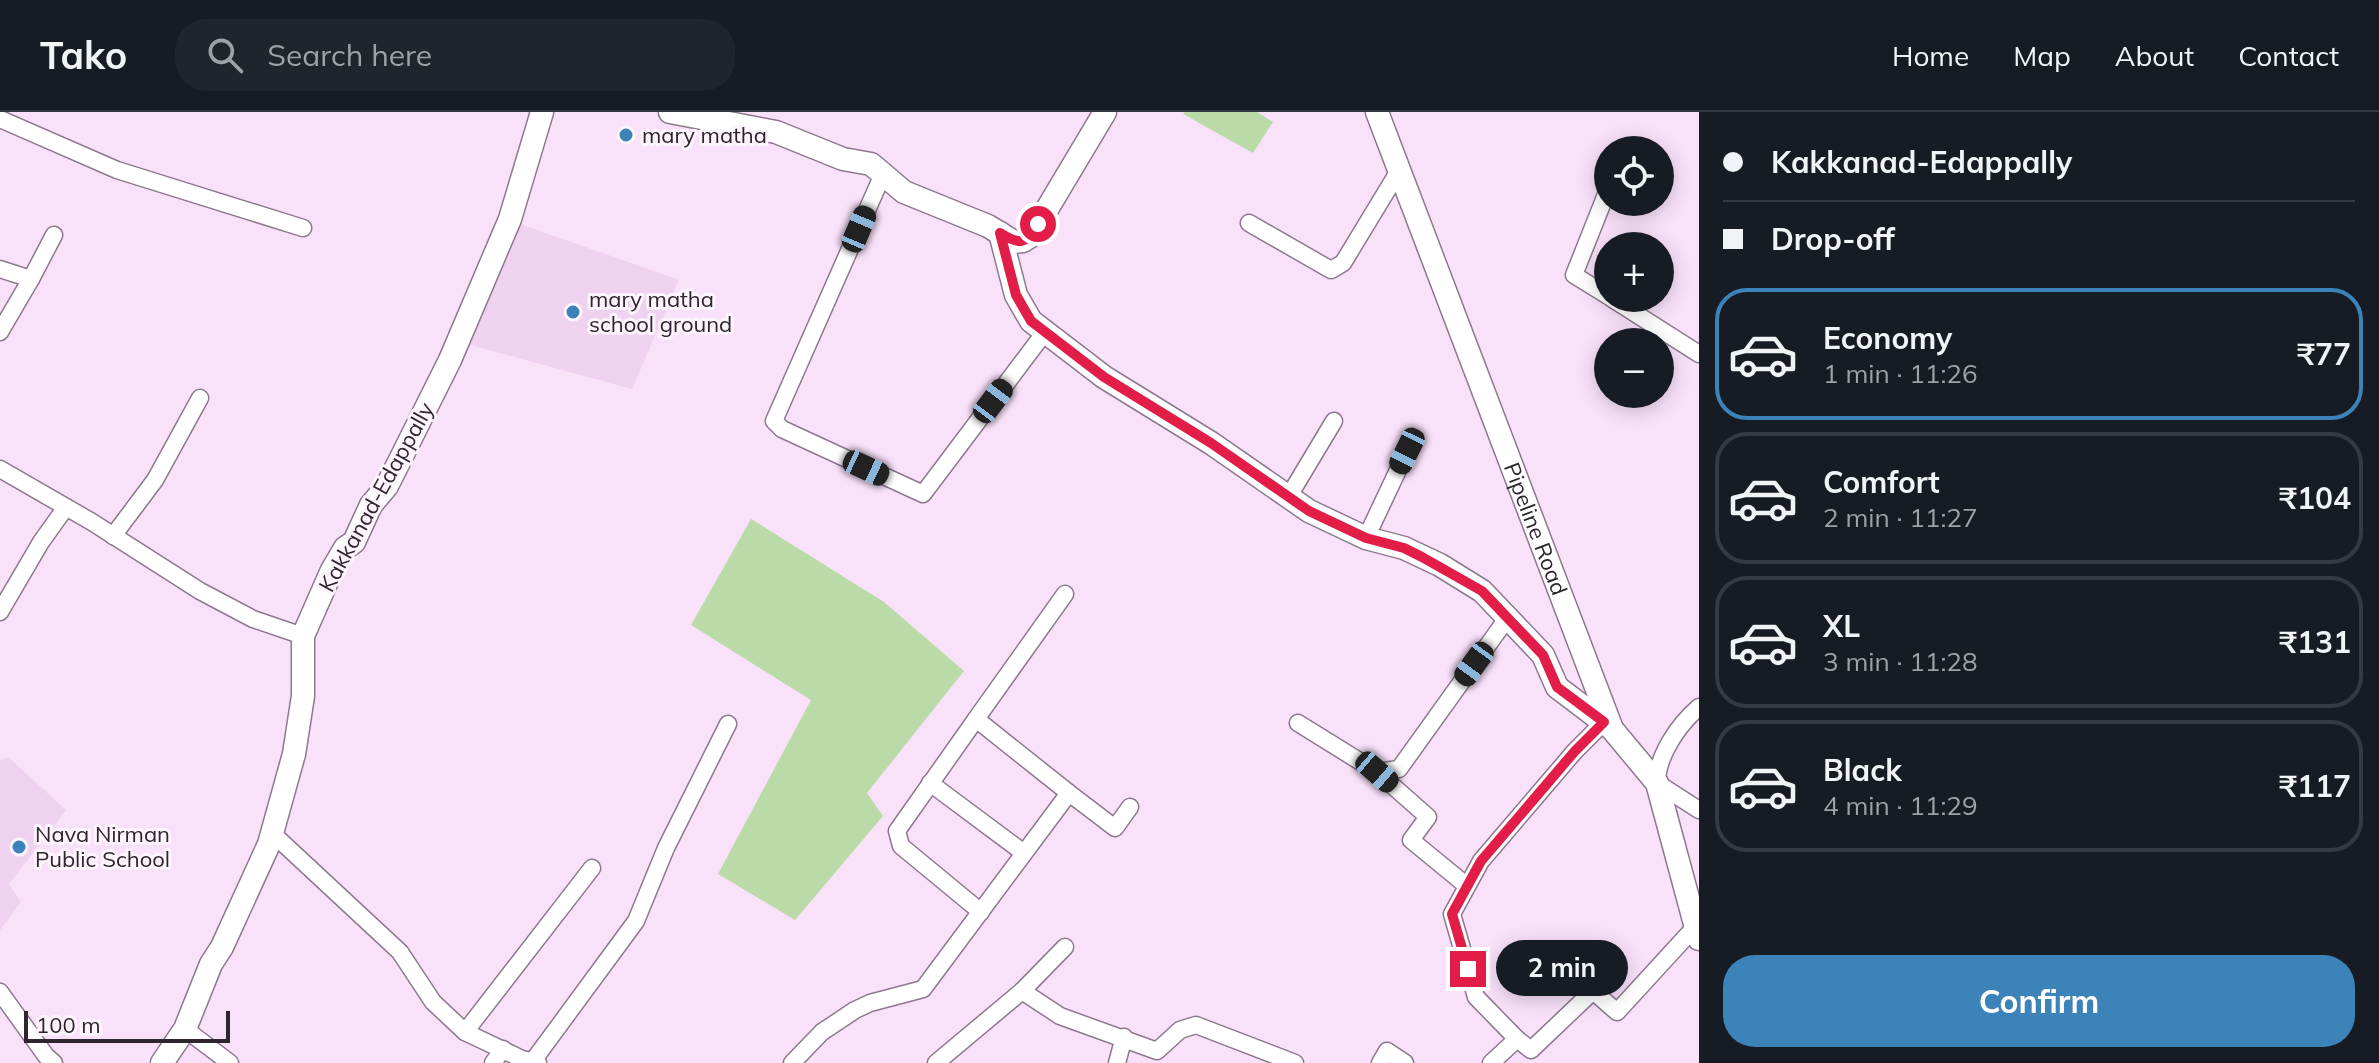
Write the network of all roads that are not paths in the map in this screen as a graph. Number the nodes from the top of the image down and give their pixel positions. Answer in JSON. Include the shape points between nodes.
{"nodes":[{"id":1,"x":542,"y":112,"type":"edge"},
{"id":2,"x":670,"y":112,"type":"edge"},
{"id":3,"x":1105,"y":112,"type":"edge"},
{"id":4,"x":1377,"y":112,"type":"edge"},
{"id":5,"x":0,"y":119,"type":"edge"},
{"id":6,"x":1400,"y":169,"type":"junction"},
{"id":7,"x":883,"y":174,"type":"junction"},
{"id":8,"x":1597,"y":216,"type":"edge"},
{"id":9,"x":1249,"y":223,"type":"dead end"},
{"id":10,"x":303,"y":228,"type":"dead end"},
{"id":11,"x":1000,"y":233,"type":"junction"},
{"id":12,"x":54,"y":235,"type":"dead end"},
{"id":13,"x":0,"y":269,"type":"edge"},
{"id":14,"x":31,"y":279,"type":"junction"},
{"id":15,"x":1594,"y":288,"type":"edge"},
{"id":16,"x":1633,"y":312,"type":"edge"},
{"id":17,"x":0,"y":332,"type":"edge"},
{"id":18,"x":1045,"y":332,"type":"junction"},
{"id":19,"x":1699,"y":354,"type":"edge"},
{"id":20,"x":200,"y":398,"type":"dead end"},
{"id":21,"x":1334,"y":421,"type":"dead end"},
{"id":22,"x":1407,"y":451,"type":"dead end"},
{"id":23,"x":0,"y":469,"type":"edge"},
{"id":24,"x":1289,"y":496,"type":"junction"},
{"id":25,"x":66,"y":507,"type":"junction"},
{"id":26,"x":113,"y":536,"type":"junction"},
{"id":27,"x":1366,"y":538,"type":"junction"},
{"id":28,"x":1065,"y":594,"type":"dead end"},
{"id":29,"x":0,"y":612,"type":"edge"},
{"id":30,"x":1508,"y":617,"type":"junction"},
{"id":31,"x":303,"y":636,"type":"junction"},
{"id":32,"x":1699,"y":707,"type":"edge"},
{"id":33,"x":976,"y":719,"type":"junction"},
{"id":34,"x":1298,"y":723,"type":"dead end"},
{"id":35,"x":728,"y":724,"type":"dead end"},
{"id":36,"x":1608,"y":726,"type":"junction"},
{"id":37,"x":1377,"y":772,"type":"junction"},
{"id":38,"x":930,"y":783,"type":"junction"},
{"id":39,"x":1657,"y":783,"type":"junction"},
{"id":40,"x":1069,"y":793,"type":"junction"},
{"id":41,"x":1130,"y":807,"type":"dead end"},
{"id":42,"x":1699,"y":810,"type":"edge"},
{"id":43,"x":272,"y":833,"type":"junction"},
{"id":44,"x":1024,"y":853,"type":"junction"},
{"id":45,"x":592,"y":868,"type":"dead end"},
{"id":46,"x":1467,"y":886,"type":"junction"},
{"id":47,"x":981,"y":912,"type":"junction"},
{"id":48,"x":1697,"y":933,"type":"edge"},
{"id":49,"x":1065,"y":947,"type":"dead end"},
{"id":50,"x":1022,"y":991,"type":"junction"},
{"id":51,"x":0,"y":992,"type":"edge"},
{"id":52,"x":185,"y":1029,"type":"junction"},
{"id":53,"x":465,"y":1032,"type":"junction"},
{"id":54,"x":1124,"y":1037,"type":"junction"},
{"id":55,"x":1517,"y":1039,"type":"junction"},
{"id":56,"x":498,"y":1056,"type":"edge"},
{"id":57,"x":536,"y":1062,"type":"edge"},
{"id":58,"x":54,"y":1063,"type":"edge"},
{"id":59,"x":162,"y":1063,"type":"edge"},
{"id":60,"x":230,"y":1063,"type":"edge"},
{"id":61,"x":792,"y":1063,"type":"edge"},
{"id":62,"x":936,"y":1063,"type":"edge"},
{"id":63,"x":1117,"y":1063,"type":"edge"},
{"id":64,"x":1295,"y":1063,"type":"edge"},
{"id":65,"x":1380,"y":1063,"type":"edge"},
{"id":66,"x":1405,"y":1063,"type":"edge"},
{"id":67,"x":1491,"y":1063,"type":"edge"}],
"edges":[{"from":1,"to":31,"type":"street","name":"Kakkanad-Edappally","via":[[510,219],[450,360],[387,486],[332,570]]},
{"from":2,"to":7,"type":"street","via":[[776,132],[843,159],[871,164]]},
{"from":3,"to":11,"type":"street","via":[[1031,236],[1014,242]]},
{"from":4,"to":6,"type":"street","name":"Pipeline Road"},
{"from":5,"to":10,"type":"street","via":[[117,170]]},
{"from":6,"to":9,"type":"street","via":[[1343,263],[1331,270]]},
{"from":6,"to":36,"type":"street","name":"Pipeline Road"},
{"from":7,"to":11,"type":"street","via":[[904,192]]},
{"from":7,"to":18,"type":"street","via":[[774,421],[782,429],[923,494]]},
{"from":8,"to":15,"type":"street","via":[[1574,275]]},
{"from":11,"to":18,"type":"street","via":[[1016,295],[1031,321]]},
{"from":12,"to":14,"type":"street"},
{"from":13,"to":14,"type":"street"},
{"from":14,"to":17,"type":"street"},
{"from":16,"to":19,"type":"street"},
{"from":18,"to":24,"type":"street","via":[[1104,377]]},
{"from":20,"to":26,"type":"street","via":[[161,470]]},
{"from":21,"to":24,"type":"street"},
{"from":22,"to":27,"type":"street"},
{"from":23,"to":25,"type":"street"},
{"from":24,"to":27,"type":"street"},
{"from":25,"to":26,"type":"street"},
{"from":25,"to":29,"type":"street"},
{"from":26,"to":31,"type":"street","via":[[253,619]]},
{"from":27,"to":30,"type":"street","via":[[1440,565],[1482,591]]},
{"from":28,"to":33,"type":"street"},
{"from":30,"to":36,"type":"street","via":[[1543,655],[1557,687]]},
{"from":30,"to":37,"type":"street","via":[[1399,769]]},
{"from":31,"to":43,"type":"street","name":"Kakkanad-Edappally","via":[[303,696],[294,754]]},
{"from":32,"to":39,"type":"street","via":[[1686,718],[1657,767]]},
{"from":33,"to":38,"type":"street"},
{"from":33,"to":40,"type":"street"},
{"from":34,"to":37,"type":"street"},
{"from":35,"to":57,"type":"street","via":[[636,921]]},
{"from":36,"to":39,"type":"street","name":"Pipeline Road"},
{"from":36,"to":46,"type":"street","via":[[1575,751],[1481,861]]},
{"from":37,"to":46,"type":"street","via":[[1428,817],[1411,840]]},
{"from":38,"to":44,"type":"street"},
{"from":38,"to":47,"type":"street","via":[[899,824],[898,840]]},
{"from":39,"to":42,"type":"street"},
{"from":39,"to":48,"type":"street","name":"Pipeline Road"},
{"from":40,"to":41,"type":"street","via":[[1115,828]]},
{"from":40,"to":44,"type":"street"},
{"from":43,"to":52,"type":"street","name":"Kakkanad-Edappally"},
{"from":43,"to":53,"type":"street","via":[[400,952],[433,1002]]},
{"from":44,"to":47,"type":"street"},
{"from":45,"to":53,"type":"street"},
{"from":46,"to":55,"type":"street","via":[[1452,914],[1476,997]]},
{"from":47,"to":61,"type":"street","via":[[923,989],[855,1010],[822,1032]]},
{"from":48,"to":55,"type":"street","via":[[1617,1012],[1593,991],[1531,1050]]},
{"from":49,"to":50,"type":"street"},
{"from":50,"to":54,"type":"street","via":[[1060,1016]]},
{"from":50,"to":62,"type":"street"},
{"from":51,"to":58,"type":"street"},
{"from":52,"to":59,"type":"street","name":"Kakkanad-Edappally"},
{"from":52,"to":60,"type":"street"},
{"from":53,"to":56,"type":"street"},
{"from":54,"to":63,"type":"street"},
{"from":54,"to":64,"type":"street","via":[[1157,1051],[1180,1030],[1196,1025]]},
{"from":55,"to":67,"type":"street"},
{"from":56,"to":57,"type":"street"},
{"from":65,"to":66,"type":"street","via":[[1387,1051]]}]}
